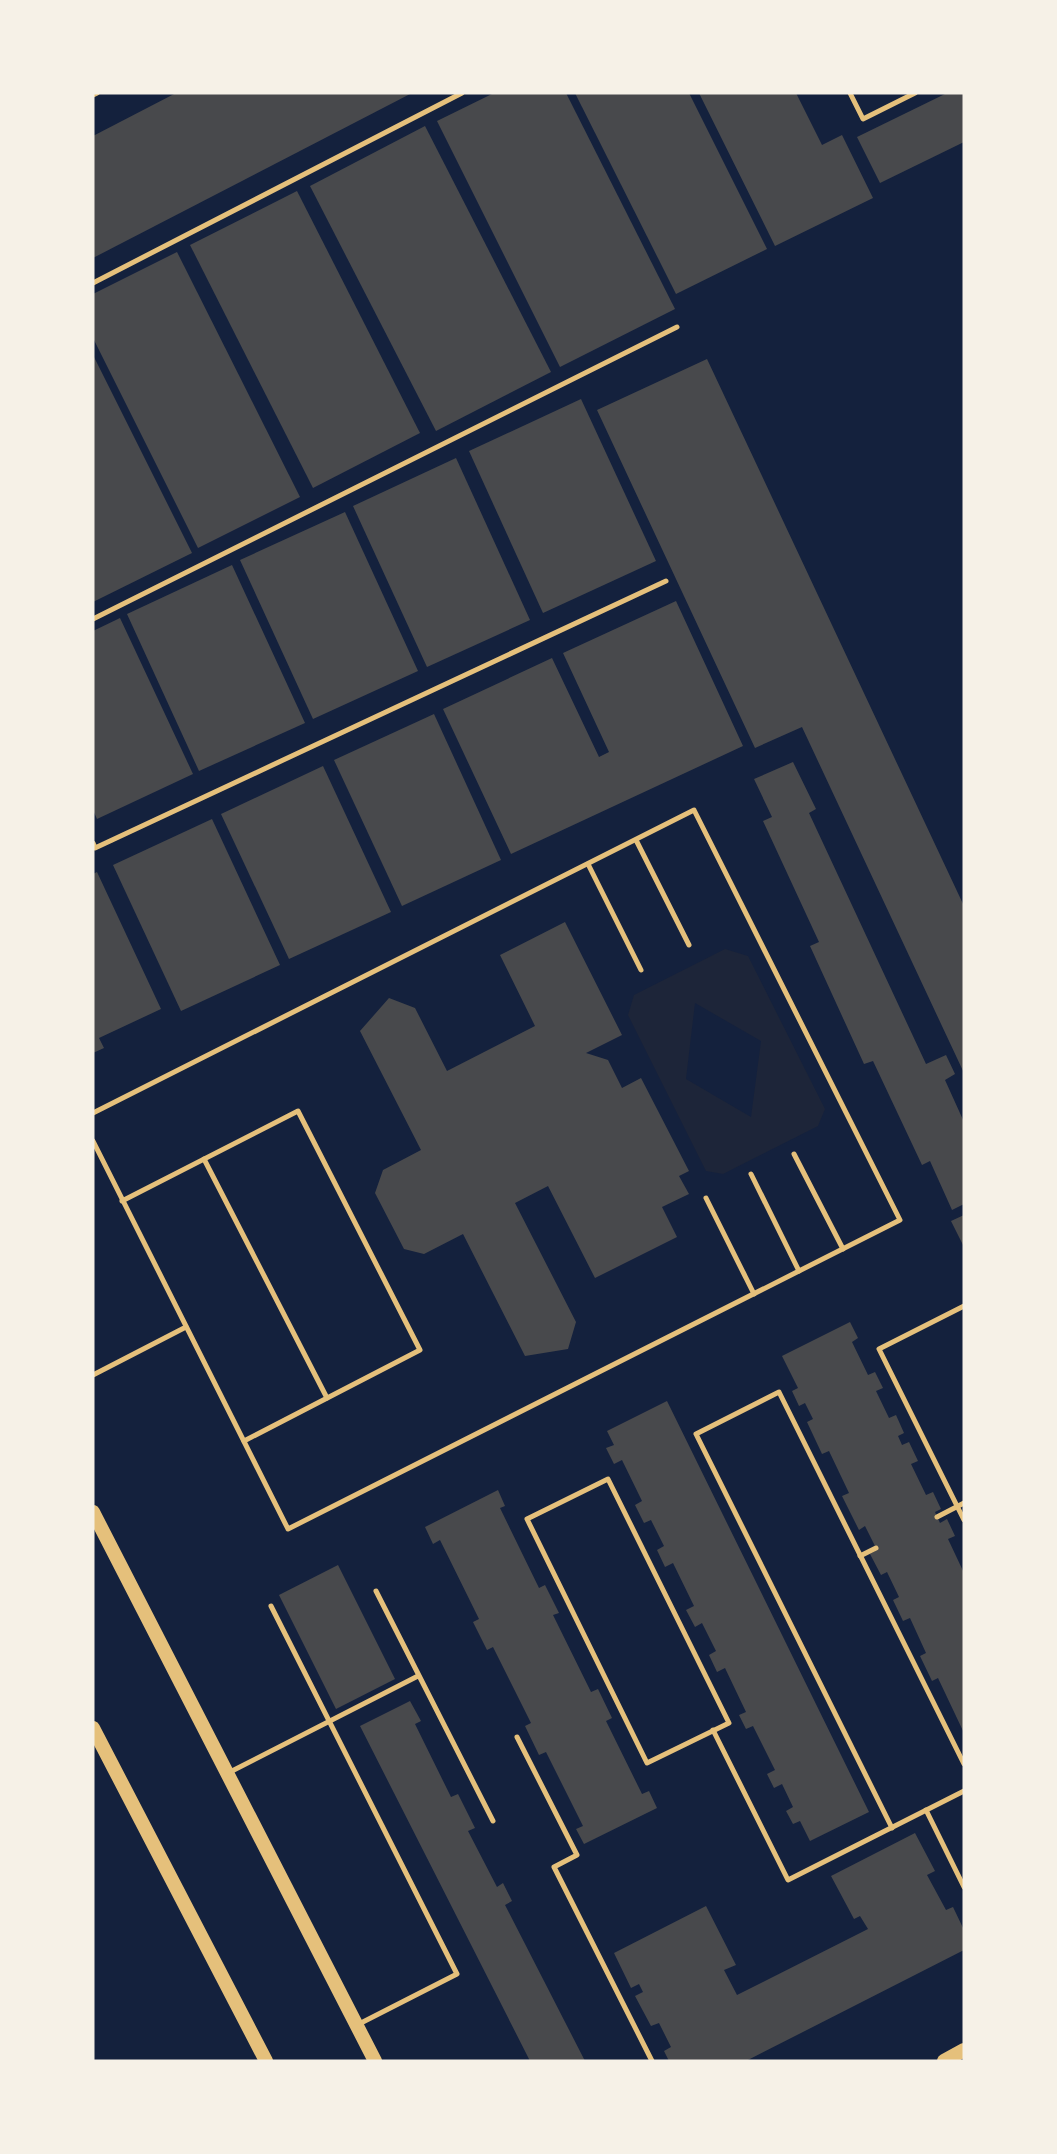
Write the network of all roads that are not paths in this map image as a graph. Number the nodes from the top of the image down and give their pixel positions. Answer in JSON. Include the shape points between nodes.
{"nodes":[{"id":1,"x":462,"y":93,"type":"edge"},
{"id":2,"x":850,"y":93,"type":"edge"},
{"id":3,"x":915,"y":93,"type":"edge"},
{"id":4,"x":93,"y":283,"type":"edge"},
{"id":5,"x":677,"y":327,"type":"dead end"},
{"id":6,"x":666,"y":581,"type":"dead end"},
{"id":7,"x":93,"y":619,"type":"edge"},
{"id":8,"x":636,"y":840,"type":"junction"},
{"id":9,"x":93,"y":843,"type":"edge"},
{"id":10,"x":588,"y":864,"type":"junction"},
{"id":11,"x":689,"y":945,"type":"dead end"},
{"id":12,"x":641,"y":970,"type":"dead end"},
{"id":13,"x":93,"y":1113,"type":"edge"},
{"id":14,"x":93,"y":1141,"type":"edge"},
{"id":15,"x":794,"y":1154,"type":"dead end"},
{"id":16,"x":204,"y":1159,"type":"junction"},
{"id":17,"x":751,"y":1174,"type":"dead end"},
{"id":18,"x":706,"y":1198,"type":"dead end"},
{"id":19,"x":122,"y":1201,"type":"junction"},
{"id":20,"x":843,"y":1249,"type":"junction"},
{"id":21,"x":799,"y":1270,"type":"junction"},
{"id":22,"x":754,"y":1294,"type":"junction"},
{"id":23,"x":964,"y":1306,"type":"edge"},
{"id":24,"x":186,"y":1327,"type":"junction"},
{"id":25,"x":93,"y":1375,"type":"edge"},
{"id":26,"x":327,"y":1398,"type":"junction"},
{"id":27,"x":244,"y":1441,"type":"junction"},
{"id":28,"x":961,"y":1505,"type":"edge"},
{"id":29,"x":93,"y":1512,"type":"edge"},
{"id":30,"x":937,"y":1517,"type":"dead end"},
{"id":31,"x":964,"y":1520,"type":"edge"},
{"id":32,"x":876,"y":1548,"type":"dead end"},
{"id":33,"x":860,"y":1556,"type":"junction"},
{"id":34,"x":376,"y":1591,"type":"dead end"},
{"id":35,"x":271,"y":1606,"type":"dead end"},
{"id":36,"x":418,"y":1676,"type":"junction"},
{"id":37,"x":329,"y":1721,"type":"junction"},
{"id":38,"x":93,"y":1728,"type":"edge"},
{"id":39,"x":713,"y":1730,"type":"junction"},
{"id":40,"x":517,"y":1737,"type":"dead end"},
{"id":41,"x":964,"y":1764,"type":"edge"},
{"id":42,"x":228,"y":1773,"type":"junction"},
{"id":43,"x":964,"y":1791,"type":"edge"},
{"id":44,"x":926,"y":1810,"type":"junction"},
{"id":45,"x":493,"y":1821,"type":"dead end"},
{"id":46,"x":892,"y":1828,"type":"junction"},
{"id":47,"x":964,"y":1887,"type":"edge"},
{"id":48,"x":357,"y":2025,"type":"junction"},
{"id":49,"x":964,"y":2050,"type":"edge"},
{"id":50,"x":266,"y":2061,"type":"edge"},
{"id":51,"x":375,"y":2061,"type":"edge"},
{"id":52,"x":652,"y":2061,"type":"edge"},
{"id":53,"x":944,"y":2061,"type":"edge"}],
"edges":[{"from":1,"to":4,"type":"lane"},
{"from":2,"to":3,"type":"lane","via":[[863,119]]},
{"from":5,"to":7,"type":"lane"},
{"from":6,"to":9,"type":"lane","via":[[95,848]]},
{"from":8,"to":10,"type":"lane"},
{"from":8,"to":11,"type":"lane"},
{"from":8,"to":20,"type":"lane","via":[[694,810],[900,1220]]},
{"from":10,"to":12,"type":"lane"},
{"from":10,"to":13,"type":"lane"},
{"from":14,"to":19,"type":"lane"},
{"from":15,"to":20,"type":"lane"},
{"from":16,"to":19,"type":"lane"},
{"from":16,"to":26,"type":"lane"},
{"from":16,"to":26,"type":"lane","via":[[298,1111],[420,1350]]},
{"from":17,"to":21,"type":"lane"},
{"from":18,"to":22,"type":"lane"},
{"from":19,"to":24,"type":"lane"},
{"from":20,"to":21,"type":"lane"},
{"from":21,"to":22,"type":"lane"},
{"from":22,"to":27,"type":"lane","via":[[288,1529]]},
{"from":23,"to":28,"type":"lane","via":[[879,1349]]},
{"from":24,"to":25,"type":"lane"},
{"from":24,"to":27,"type":"lane"},
{"from":26,"to":27,"type":"lane"},
{"from":28,"to":30,"type":"lane"},
{"from":28,"to":31,"type":"lane"},
{"from":29,"to":42,"type":"main road"},
{"from":32,"to":33,"type":"lane"},
{"from":33,"to":41,"type":"lane"},
{"from":33,"to":46,"type":"lane","via":[[779,1392],[696,1434]]},
{"from":34,"to":36,"type":"lane"},
{"from":35,"to":37,"type":"lane"},
{"from":36,"to":37,"type":"lane"},
{"from":36,"to":45,"type":"lane"},
{"from":37,"to":42,"type":"lane"},
{"from":37,"to":48,"type":"lane","via":[[457,1974]]},
{"from":38,"to":50,"type":"main road"},
{"from":39,"to":39,"type":"lane","via":[[647,1763],[527,1519],[608,1479],[729,1723]]},
{"from":39,"to":46,"type":"lane","via":[[788,1880]]},
{"from":40,"to":52,"type":"lane","via":[[577,1856],[554,1867]]},
{"from":42,"to":48,"type":"main road"},
{"from":43,"to":44,"type":"lane"},
{"from":44,"to":46,"type":"lane"},
{"from":44,"to":47,"type":"lane"},
{"from":48,"to":51,"type":"main road"},
{"from":49,"to":53,"type":"main road"}]}
